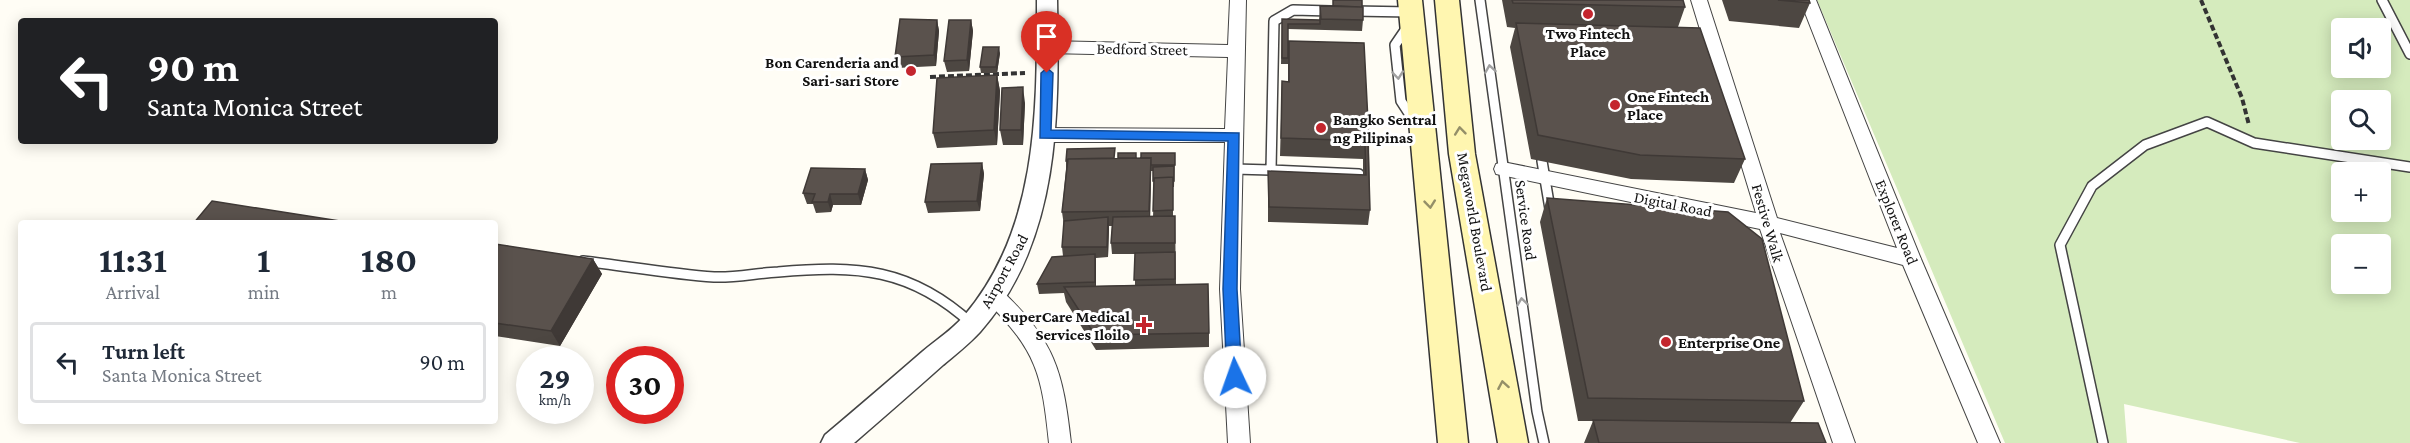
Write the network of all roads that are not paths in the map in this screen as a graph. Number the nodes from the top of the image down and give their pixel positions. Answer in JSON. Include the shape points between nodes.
{"nodes":[{"id":1,"x":1047,"y":0,"type":"edge"},
{"id":2,"x":1238,"y":0,"type":"edge"},
{"id":3,"x":1447,"y":0,"type":"edge"},
{"id":4,"x":1480,"y":0,"type":"edge"},
{"id":5,"x":1699,"y":0,"type":"edge"},
{"id":6,"x":1808,"y":0,"type":"edge"},
{"id":7,"x":2382,"y":0,"type":"edge"},
{"id":8,"x":1410,"y":11,"type":"edge"},
{"id":9,"x":1047,"y":47,"type":"junction"},
{"id":10,"x":1237,"y":51,"type":"junction"},
{"id":11,"x":2410,"y":54,"type":"edge"},
{"id":12,"x":1044,"y":135,"type":"junction"},
{"id":13,"x":1235,"y":136,"type":"junction"},
{"id":14,"x":2410,"y":167,"type":"edge"},
{"id":15,"x":1234,"y":169,"type":"junction"},
{"id":16,"x":1503,"y":169,"type":"junction"},
{"id":17,"x":1271,"y":170,"type":"junction"},
{"id":18,"x":1544,"y":170,"type":"junction"},
{"id":19,"x":1359,"y":174,"type":"edge"},
{"id":20,"x":1552,"y":223,"type":"edge"},
{"id":21,"x":1768,"y":223,"type":"junction"},
{"id":22,"x":1911,"y":259,"type":"junction"},
{"id":23,"x":577,"y":260,"type":"edge"},
{"id":24,"x":994,"y":296,"type":"junction"},
{"id":25,"x":972,"y":324,"type":"junction"},
{"id":26,"x":835,"y":443,"type":"edge"},
{"id":27,"x":1060,"y":443,"type":"edge"},
{"id":28,"x":1239,"y":443,"type":"edge"},
{"id":29,"x":1453,"y":443,"type":"edge"},
{"id":30,"x":1513,"y":443,"type":"edge"},
{"id":31,"x":1544,"y":443,"type":"edge"},
{"id":32,"x":1844,"y":443,"type":"edge"},
{"id":33,"x":1989,"y":443,"type":"edge"},
{"id":34,"x":2103,"y":443,"type":"edge"}],
"edges":[{"from":1,"to":9,"type":"street","name":"Airport Road"},
{"from":2,"to":10,"type":"street"},
{"from":30,"to":3,"type":"main road","name":"Megaworld Boulevard","one_way":true,"via":[[1462,154]]},
{"from":16,"to":4,"type":"lane","name":"Service Road","one_way":true},
{"from":5,"to":21,"type":"street","name":"Festive Walk"},
{"from":6,"to":22,"type":"street","name":"Explorer Road"},
{"from":7,"to":11,"type":"lane"},
{"from":8,"to":17,"type":"lane","via":[[1289,10],[1279,14],[1274,21]]},
{"from":8,"to":29,"type":"main road","one_way":true},
{"from":9,"to":10,"type":"street","name":"Bedford Street"},
{"from":9,"to":12,"type":"street","name":"Airport Road"},
{"from":10,"to":13,"type":"street"},
{"from":12,"to":13,"type":"street"},
{"from":12,"to":24,"type":"street","name":"Airport Road","via":[[1030,224]]},
{"from":13,"to":15,"type":"street"},
{"from":14,"to":34,"type":"lane","via":[[2254,143],[2207,122],[2145,145],[2091,186],[2060,245]]},
{"from":15,"to":17,"type":"lane"},
{"from":15,"to":28,"type":"street","via":[[1230,289]]},
{"from":16,"to":18,"type":"street","name":"Digital Road"},
{"from":31,"to":16,"type":"lane","name":"Service Road","one_way":true},
{"from":17,"to":19,"type":"lane"},
{"from":18,"to":20,"type":"lane"},
{"from":18,"to":21,"type":"street","name":"Digital Road"},
{"from":21,"to":22,"type":"street","name":"Digital Road"},
{"from":21,"to":32,"type":"street","name":"Festive Walk"},
{"from":22,"to":33,"type":"street","name":"Explorer Road"},
{"from":23,"to":25,"type":"lane","via":[[716,277],[821,268],[880,273],[927,289]]},
{"from":24,"to":25,"type":"street","name":"Airport Road"},
{"from":24,"to":27,"type":"street","via":[[1022,322],[1043,353],[1055,391]]},
{"from":25,"to":26,"type":"street","name":"Airport Road"}]}
